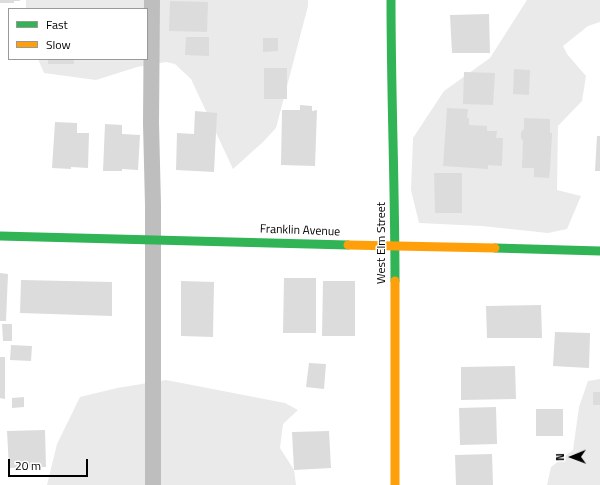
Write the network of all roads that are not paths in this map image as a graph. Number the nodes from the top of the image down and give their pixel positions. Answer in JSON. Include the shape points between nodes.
{"nodes":[{"id":1,"x":152,"y":0,"type":"edge"},
{"id":2,"x":391,"y":0,"type":"edge"},
{"id":3,"x":0,"y":236,"type":"edge"},
{"id":4,"x":153,"y":239,"type":"junction"},
{"id":5,"x":395,"y":246,"type":"junction"},
{"id":6,"x":600,"y":251,"type":"edge"},
{"id":7,"x":153,"y":485,"type":"edge"},
{"id":8,"x":395,"y":485,"type":"edge"}],
"edges":[{"from":1,"to":4,"type":"lane"},
{"from":2,"to":5,"type":"street","name":"West Elm Street"},
{"from":3,"to":4,"type":"street","name":"Franklin Avenue"},
{"from":4,"to":5,"type":"street","name":"Franklin Avenue"},
{"from":4,"to":7,"type":"lane"},
{"from":5,"to":6,"type":"street","name":"Franklin Avenue"},
{"from":5,"to":8,"type":"street","name":"West Elm Street"}]}
